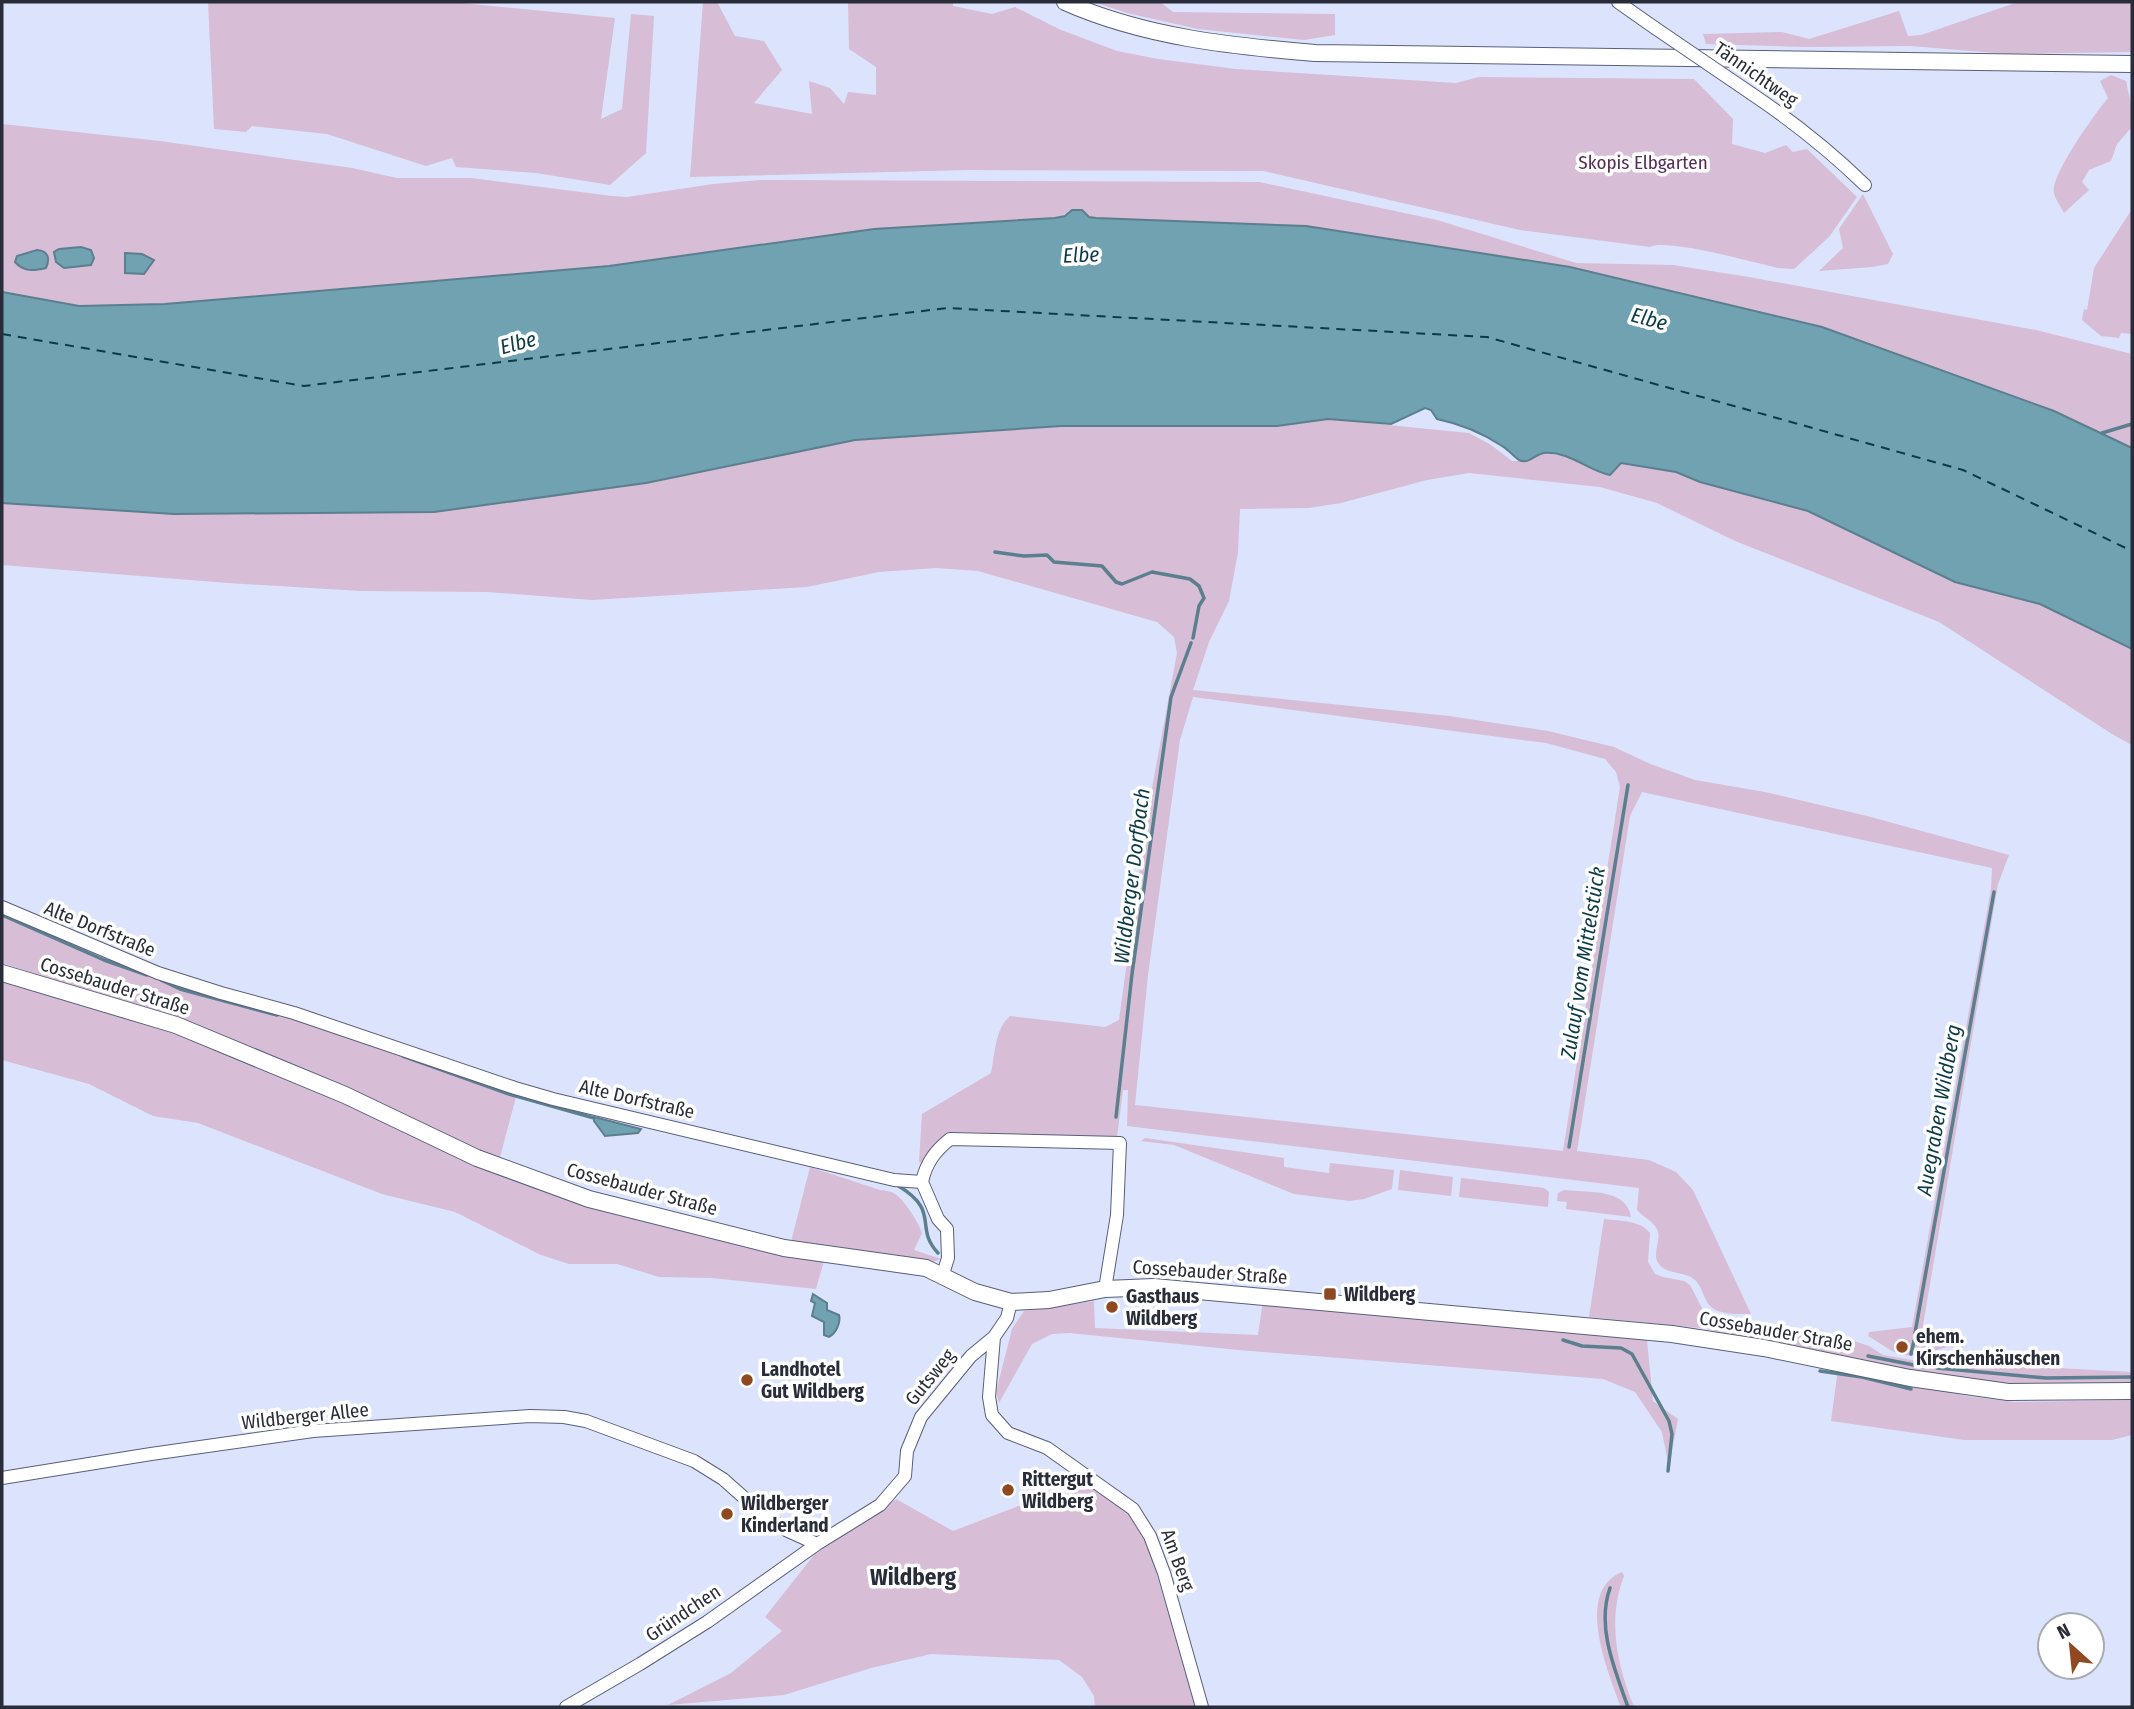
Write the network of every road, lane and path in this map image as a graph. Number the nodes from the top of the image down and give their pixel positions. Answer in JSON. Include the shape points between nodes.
{"nodes":[{"id":1,"x":1065,"y":2,"type":"edge"},
{"id":2,"x":1618,"y":2,"type":"edge"},
{"id":3,"x":2132,"y":64,"type":"edge"},
{"id":4,"x":1865,"y":185,"type":"dead end"},
{"id":5,"x":2,"y":907,"type":"edge"},
{"id":6,"x":2,"y":973,"type":"edge"},
{"id":7,"x":922,"y":1182,"type":"junction"},
{"id":8,"x":943,"y":1274,"type":"junction"},
{"id":9,"x":1105,"y":1289,"type":"junction"},
{"id":10,"x":1011,"y":1302,"type":"junction"},
{"id":11,"x":994,"y":1337,"type":"junction"},
{"id":12,"x":2132,"y":1391,"type":"edge"},
{"id":13,"x":2,"y":1478,"type":"edge"},
{"id":14,"x":817,"y":1544,"type":"junction"},
{"id":15,"x":566,"y":1707,"type":"edge"},
{"id":16,"x":1202,"y":1707,"type":"edge"}],
"edges":[{"from":1,"to":3,"type":"main road","via":[[1175,37],[1315,53]]},
{"from":2,"to":4,"type":"street","name":"Tännichtweg","bridge":true,"via":[[1788,119]]},
{"from":5,"to":7,"type":"street","name":"Alte Dorfstraße","via":[[159,973],[540,1095],[894,1180]]},
{"from":6,"to":8,"type":"main road","name":"Cossebauder Straße","via":[[176,1026],[345,1095],[477,1158],[589,1199],[784,1248],[910,1264]]},
{"from":7,"to":8,"type":"street","via":[[947,1229],[948,1258]]},
{"from":7,"to":9,"type":"street","via":[[936,1150],[950,1139],[1120,1143],[1117,1215]]},
{"from":8,"to":10,"type":"main road","name":"Cossebauder Straße","via":[[975,1292]]},
{"from":9,"to":10,"type":"main road","name":"Cossebauder Straße"},
{"from":9,"to":12,"type":"main road","name":"Cossebauder Straße","via":[[1154,1287],[1672,1334],[1997,1391]]},
{"from":10,"to":11,"type":"street","name":"Gutsweg"},
{"from":11,"to":14,"type":"street","name":"Gutsweg","via":[[971,1356],[921,1417],[907,1451],[905,1476],[880,1506]]},
{"from":11,"to":16,"type":"street","name":"Am Berg","via":[[989,1397],[996,1423],[1008,1433],[1047,1448],[1133,1509],[1150,1536],[1164,1573]]},
{"from":13,"to":14,"type":"street","name":"Wildberger Allee","via":[[313,1431],[564,1416],[694,1461],[786,1531]]},
{"from":14,"to":15,"type":"street","name":"Gründchen","via":[[707,1622]]}]}
